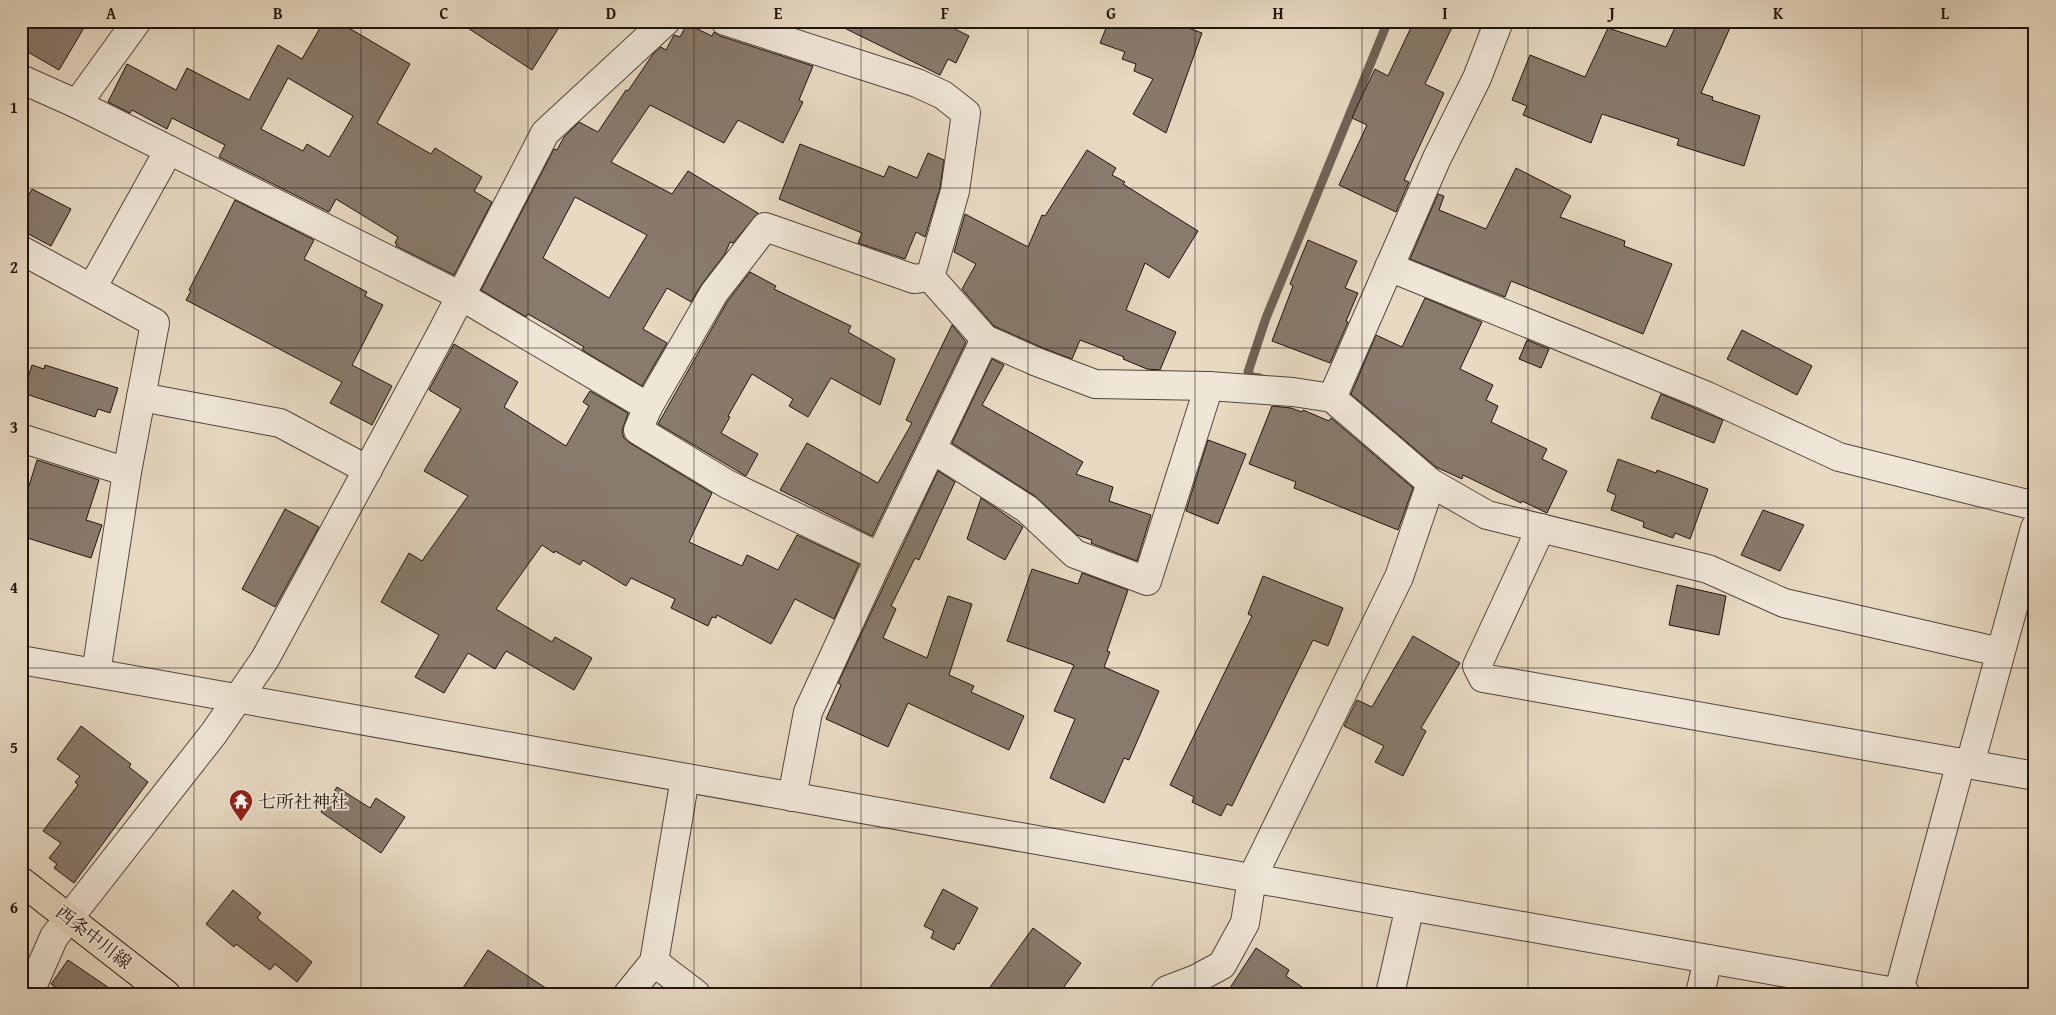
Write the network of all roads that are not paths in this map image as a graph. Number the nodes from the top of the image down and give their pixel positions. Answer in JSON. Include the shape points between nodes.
{"nodes":[{"id":1,"x":137,"y":21,"type":"edge"},
{"id":2,"x":666,"y":21,"type":"edge"},
{"id":3,"x":726,"y":21,"type":"edge"},
{"id":4,"x":1498,"y":21,"type":"edge"},
{"id":5,"x":21,"y":79,"type":"edge"},
{"id":6,"x":78,"y":104,"type":"junction"},
{"id":7,"x":169,"y":150,"type":"junction"},
{"id":8,"x":21,"y":250,"type":"edge"},
{"id":9,"x":1389,"y":267,"type":"junction"},
{"id":10,"x":930,"y":277,"type":"junction"},
{"id":11,"x":92,"y":288,"type":"junction"},
{"id":12,"x":461,"y":296,"type":"junction"},
{"id":13,"x":985,"y":339,"type":"junction"},
{"id":14,"x":1209,"y":386,"type":"junction"},
{"id":15,"x":141,"y":396,"type":"junction"},
{"id":16,"x":1332,"y":398,"type":"junction"},
{"id":17,"x":648,"y":407,"type":"junction"},
{"id":18,"x":21,"y":438,"type":"edge"},
{"id":19,"x":932,"y":449,"type":"junction"},
{"id":20,"x":368,"y":470,"type":"junction"},
{"id":21,"x":127,"y":472,"type":"junction"},
{"id":22,"x":1431,"y":483,"type":"junction"},
{"id":23,"x":2035,"y":506,"type":"edge"},
{"id":24,"x":1541,"y":528,"type":"junction"},
{"id":25,"x":2035,"y":528,"type":"edge"},
{"id":26,"x":880,"y":557,"type":"junction"},
{"id":27,"x":2000,"y":652,"type":"junction"},
{"id":28,"x":21,"y":660,"type":"edge"},
{"id":29,"x":96,"y":673,"type":"junction"},
{"id":30,"x":237,"y":700,"type":"junction"},
{"id":31,"x":1965,"y":763,"type":"junction"},
{"id":32,"x":2035,"y":776,"type":"edge"},
{"id":33,"x":685,"y":778,"type":"junction"},
{"id":34,"x":792,"y":797,"type":"junction"},
{"id":35,"x":1252,"y":878,"type":"junction"},
{"id":36,"x":21,"y":881,"type":"edge"},
{"id":37,"x":1410,"y":906,"type":"junction"},
{"id":38,"x":68,"y":917,"type":"junction"},
{"id":39,"x":1708,"y":959,"type":"junction"},
{"id":40,"x":654,"y":962,"type":"junction"},
{"id":41,"x":1901,"y":993,"type":"edge"},
{"id":42,"x":29,"y":994,"type":"edge"},
{"id":43,"x":166,"y":994,"type":"edge"},
{"id":44,"x":628,"y":994,"type":"edge"},
{"id":45,"x":696,"y":994,"type":"edge"},
{"id":46,"x":1164,"y":994,"type":"edge"},
{"id":47,"x":1390,"y":994,"type":"edge"},
{"id":48,"x":1700,"y":994,"type":"edge"}],
"edges":[{"from":1,"to":6,"type":"street"},
{"from":2,"to":12,"type":"street","via":[[545,133]]},
{"from":3,"to":10,"type":"street","via":[[917,83],[944,95],[966,113],[955,191]]},
{"from":4,"to":9,"type":"street","via":[[1477,78]]},
{"from":5,"to":6,"type":"street"},
{"from":6,"to":7,"type":"street"},
{"from":7,"to":11,"type":"street"},
{"from":7,"to":12,"type":"street"},
{"from":8,"to":11,"type":"street"},
{"from":9,"to":16,"type":"street"},
{"from":9,"to":23,"type":"street","via":[[1707,396],[1839,457]]},
{"from":10,"to":13,"type":"street"},
{"from":10,"to":17,"type":"street","via":[[914,279],[765,227],[714,293]]},
{"from":11,"to":15,"type":"street","via":[[155,323]]},
{"from":12,"to":17,"type":"street"},
{"from":12,"to":20,"type":"street"},
{"from":13,"to":14,"type":"street","via":[[1095,384]]},
{"from":13,"to":19,"type":"street"},
{"from":14,"to":16,"type":"street"},
{"from":14,"to":19,"type":"street","via":[[1147,581],[1075,554],[1027,509]]},
{"from":15,"to":20,"type":"street","via":[[280,423]]},
{"from":15,"to":21,"type":"street"},
{"from":16,"to":22,"type":"street"},
{"from":17,"to":26,"type":"street","via":[[638,430],[728,484]]},
{"from":18,"to":21,"type":"street"},
{"from":19,"to":26,"type":"street"},
{"from":20,"to":30,"type":"street","via":[[265,659]]},
{"from":21,"to":29,"type":"street"},
{"from":22,"to":24,"type":"street","via":[[1487,515]]},
{"from":22,"to":35,"type":"street","via":[[1399,577]]},
{"from":24,"to":27,"type":"street","via":[[1708,569],[1784,603]]},
{"from":24,"to":31,"type":"street","via":[[1477,666],[1482,678]]},
{"from":25,"to":27,"type":"street"},
{"from":26,"to":34,"type":"street","via":[[808,712]]},
{"from":27,"to":31,"type":"street"},
{"from":28,"to":29,"type":"street"},
{"from":29,"to":30,"type":"street"},
{"from":30,"to":33,"type":"street"},
{"from":30,"to":38,"type":"street"},
{"from":31,"to":32,"type":"street"},
{"from":31,"to":41,"type":"street"},
{"from":33,"to":34,"type":"street"},
{"from":33,"to":40,"type":"street"},
{"from":34,"to":35,"type":"street"},
{"from":35,"to":37,"type":"street"},
{"from":35,"to":46,"type":"street","via":[[1245,923],[1222,965]]},
{"from":36,"to":38,"type":"main road","name":"西条中川線"},
{"from":37,"to":39,"type":"street"},
{"from":37,"to":47,"type":"street"},
{"from":38,"to":42,"type":"street","via":[[54,937]]},
{"from":38,"to":43,"type":"main road","name":"西条中川線"},
{"from":39,"to":41,"type":"street"},
{"from":39,"to":48,"type":"street"},
{"from":40,"to":44,"type":"street"},
{"from":40,"to":45,"type":"street"}]}
